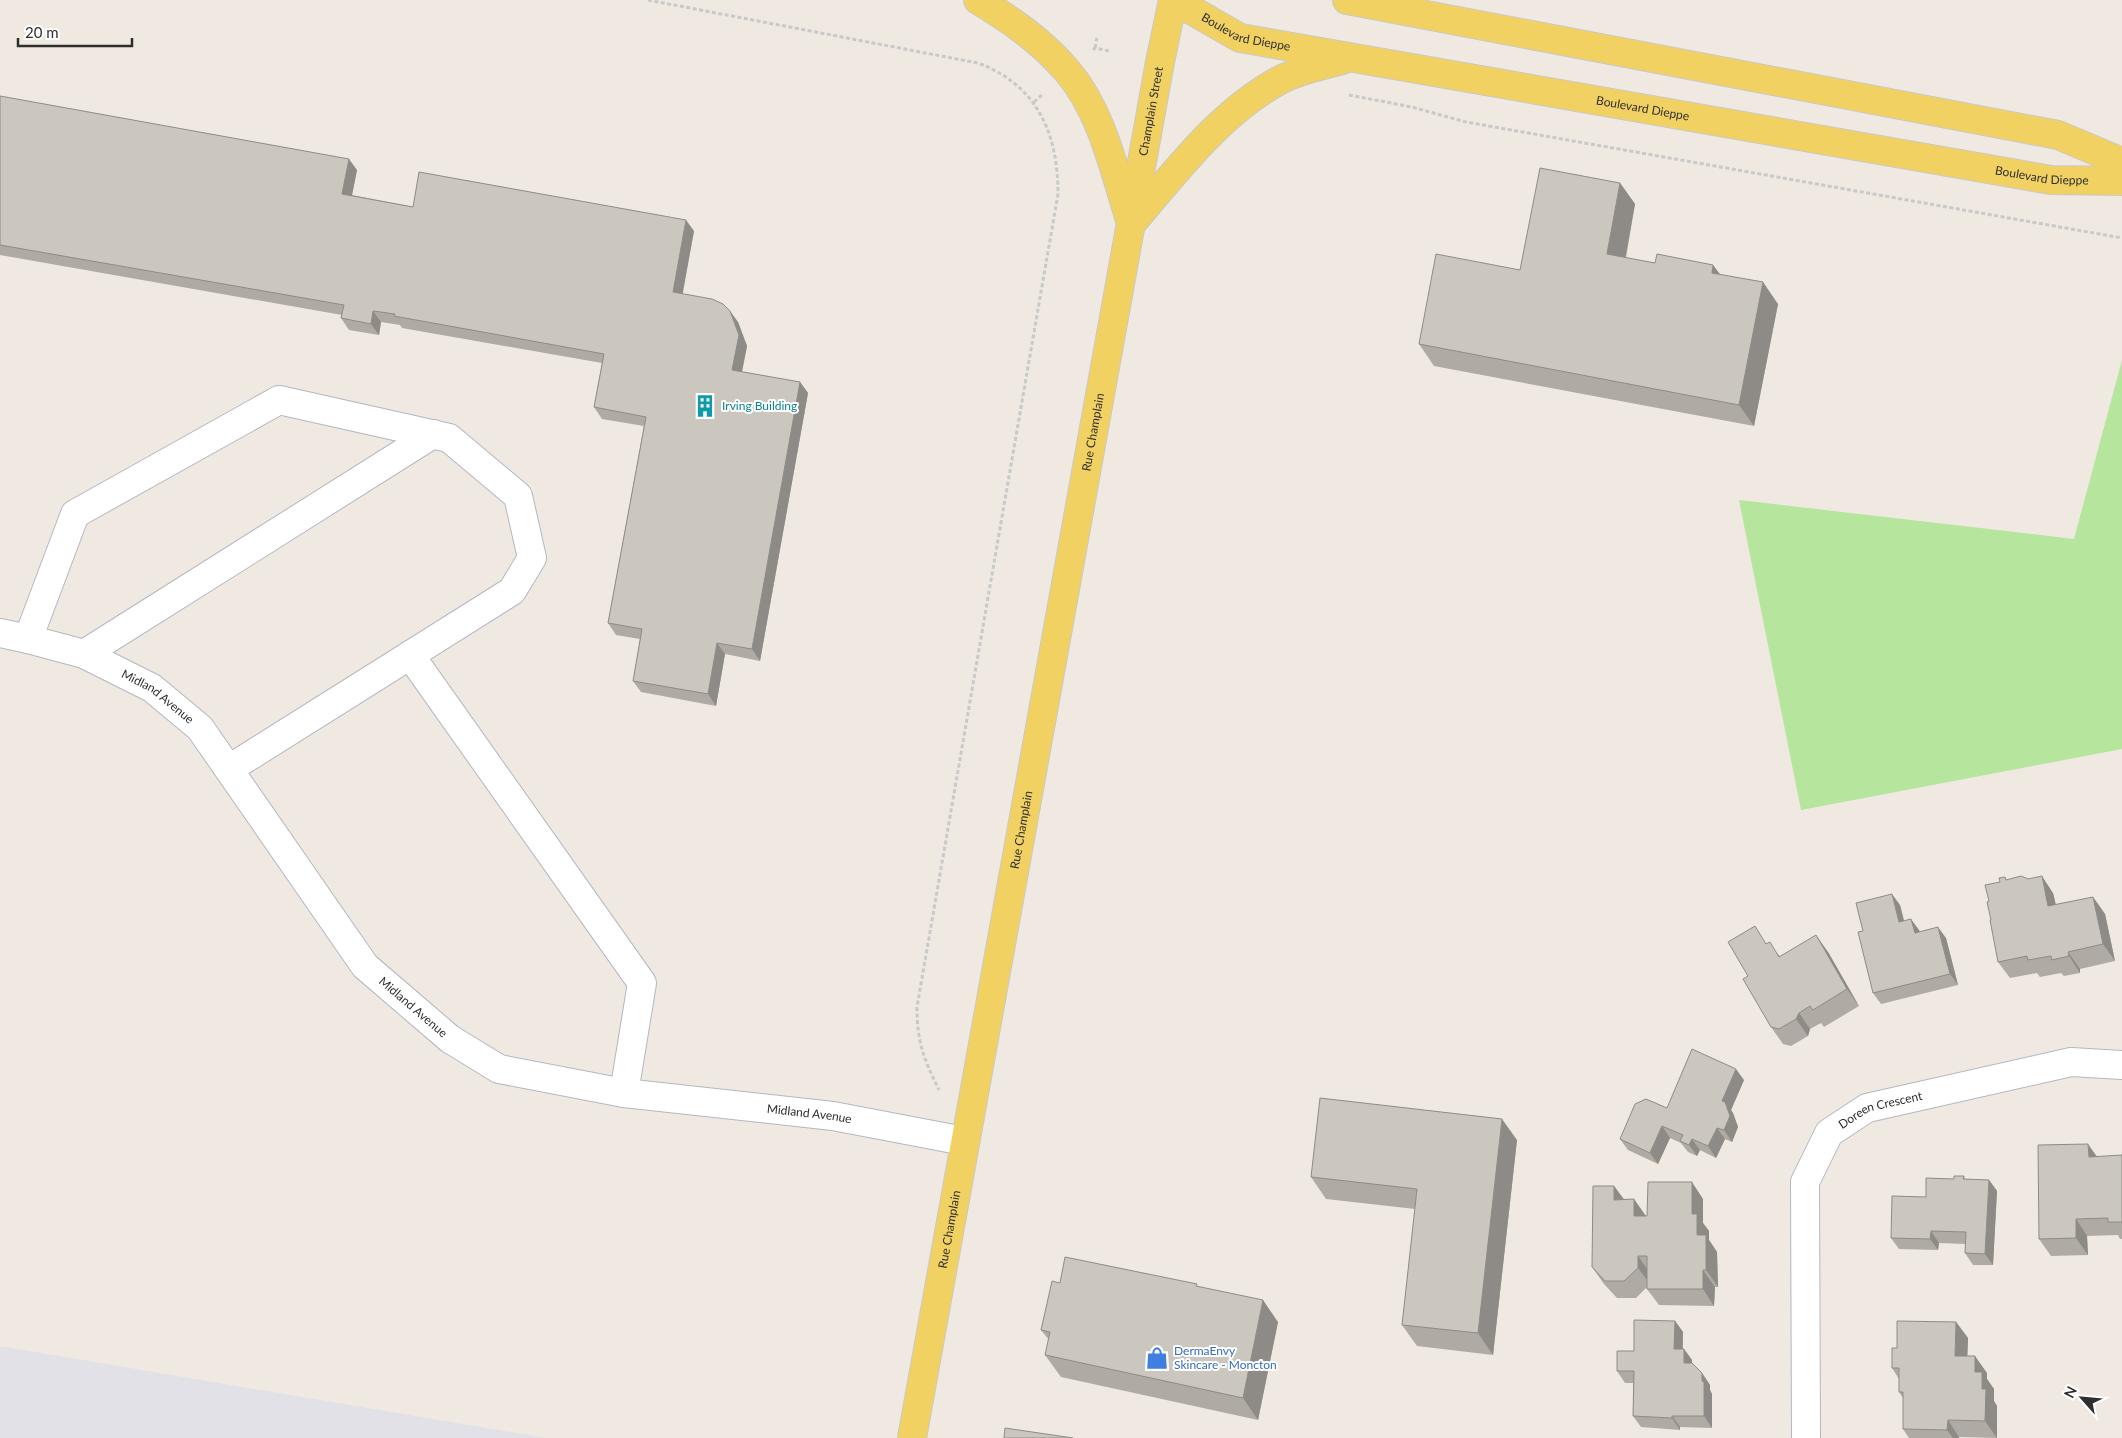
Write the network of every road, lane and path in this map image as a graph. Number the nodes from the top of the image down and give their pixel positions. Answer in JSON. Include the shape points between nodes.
{"nodes":[{"id":1,"x":648,"y":0,"type":"edge"},
{"id":2,"x":978,"y":0,"type":"edge"},
{"id":3,"x":1174,"y":0,"type":"edge"},
{"id":4,"x":1359,"y":1,"type":"edge"},
{"id":5,"x":1097,"y":37,"type":"dead end"},
{"id":6,"x":1095,"y":48,"type":"junction"},
{"id":7,"x":1110,"y":51,"type":"dead end"},
{"id":8,"x":1088,"y":53,"type":"dead end"},
{"id":9,"x":1352,"y":58,"type":"junction"},
{"id":10,"x":1341,"y":96,"type":"dead end"},
{"id":11,"x":2122,"y":162,"type":"edge"},
{"id":12,"x":2122,"y":180,"type":"edge"},
{"id":13,"x":1131,"y":224,"type":"junction"},
{"id":14,"x":2122,"y":238,"type":"edge"},
{"id":15,"x":433,"y":434,"type":"junction"},
{"id":16,"x":0,"y":634,"type":"edge"},
{"id":17,"x":28,"y":638,"type":"junction"},
{"id":18,"x":84,"y":654,"type":"junction"},
{"id":19,"x":410,"y":655,"type":"junction"},
{"id":20,"x":229,"y":769,"type":"junction"},
{"id":21,"x":2122,"y":1065,"type":"edge"},
{"id":22,"x":940,"y":1092,"type":"dead end"},
{"id":23,"x":624,"y":1093,"type":"junction"},
{"id":24,"x":964,"y":1141,"type":"junction"},
{"id":25,"x":912,"y":1438,"type":"edge"},
{"id":26,"x":1806,"y":1438,"type":"edge"}],
"edges":[{"from":1,"to":22,"type":"path","via":[[978,62],[1006,76],[1034,102],[1055,155],[1058,194],[917,1007],[922,1053]]},
{"from":2,"to":13,"type":"main road","via":[[1027,32],[1078,86],[1093,111],[1105,142]]},
{"from":3,"to":9,"type":"main road","name":"Boulevard Dieppe","via":[[1240,38]]},
{"from":3,"to":13,"type":"main road","name":"Champlain Street"},
{"from":4,"to":11,"type":"main road","via":[[2058,136]]},
{"from":5,"to":6,"type":"path"},
{"from":6,"to":7,"type":"path"},
{"from":6,"to":8,"type":"path"},
{"from":9,"to":12,"type":"main road","name":"Boulevard Dieppe","via":[[2051,180]]},
{"from":9,"to":13,"type":"main road","via":[[1281,79],[1246,102],[1214,130]]},
{"from":10,"to":14,"type":"path","via":[[1412,107],[1466,122]]},
{"from":13,"to":24,"type":"main road","name":"Rue Champlain"},
{"from":15,"to":17,"type":"street","via":[[279,400],[75,514]]},
{"from":15,"to":18,"type":"street"},
{"from":15,"to":19,"type":"street","via":[[449,438],[518,496],[532,558],[512,591]]},
{"from":16,"to":17,"type":"street","name":"Midland Avenue"},
{"from":17,"to":18,"type":"street","name":"Midland Avenue"},
{"from":18,"to":20,"type":"street","name":"Midland Avenue","via":[[152,688],[200,728]]},
{"from":19,"to":20,"type":"street"},
{"from":19,"to":23,"type":"street","via":[[642,983]]},
{"from":20,"to":23,"type":"street","name":"Midland Avenue","via":[[365,966],[450,1039],[499,1069]]},
{"from":21,"to":26,"type":"street","name":"Doreen Crescent","via":[[2072,1062],[1866,1108],[1828,1133],[1805,1182]]},
{"from":23,"to":24,"type":"street","name":"Midland Avenue","via":[[833,1116]]},
{"from":24,"to":25,"type":"main road","name":"Rue Champlain"}]}
